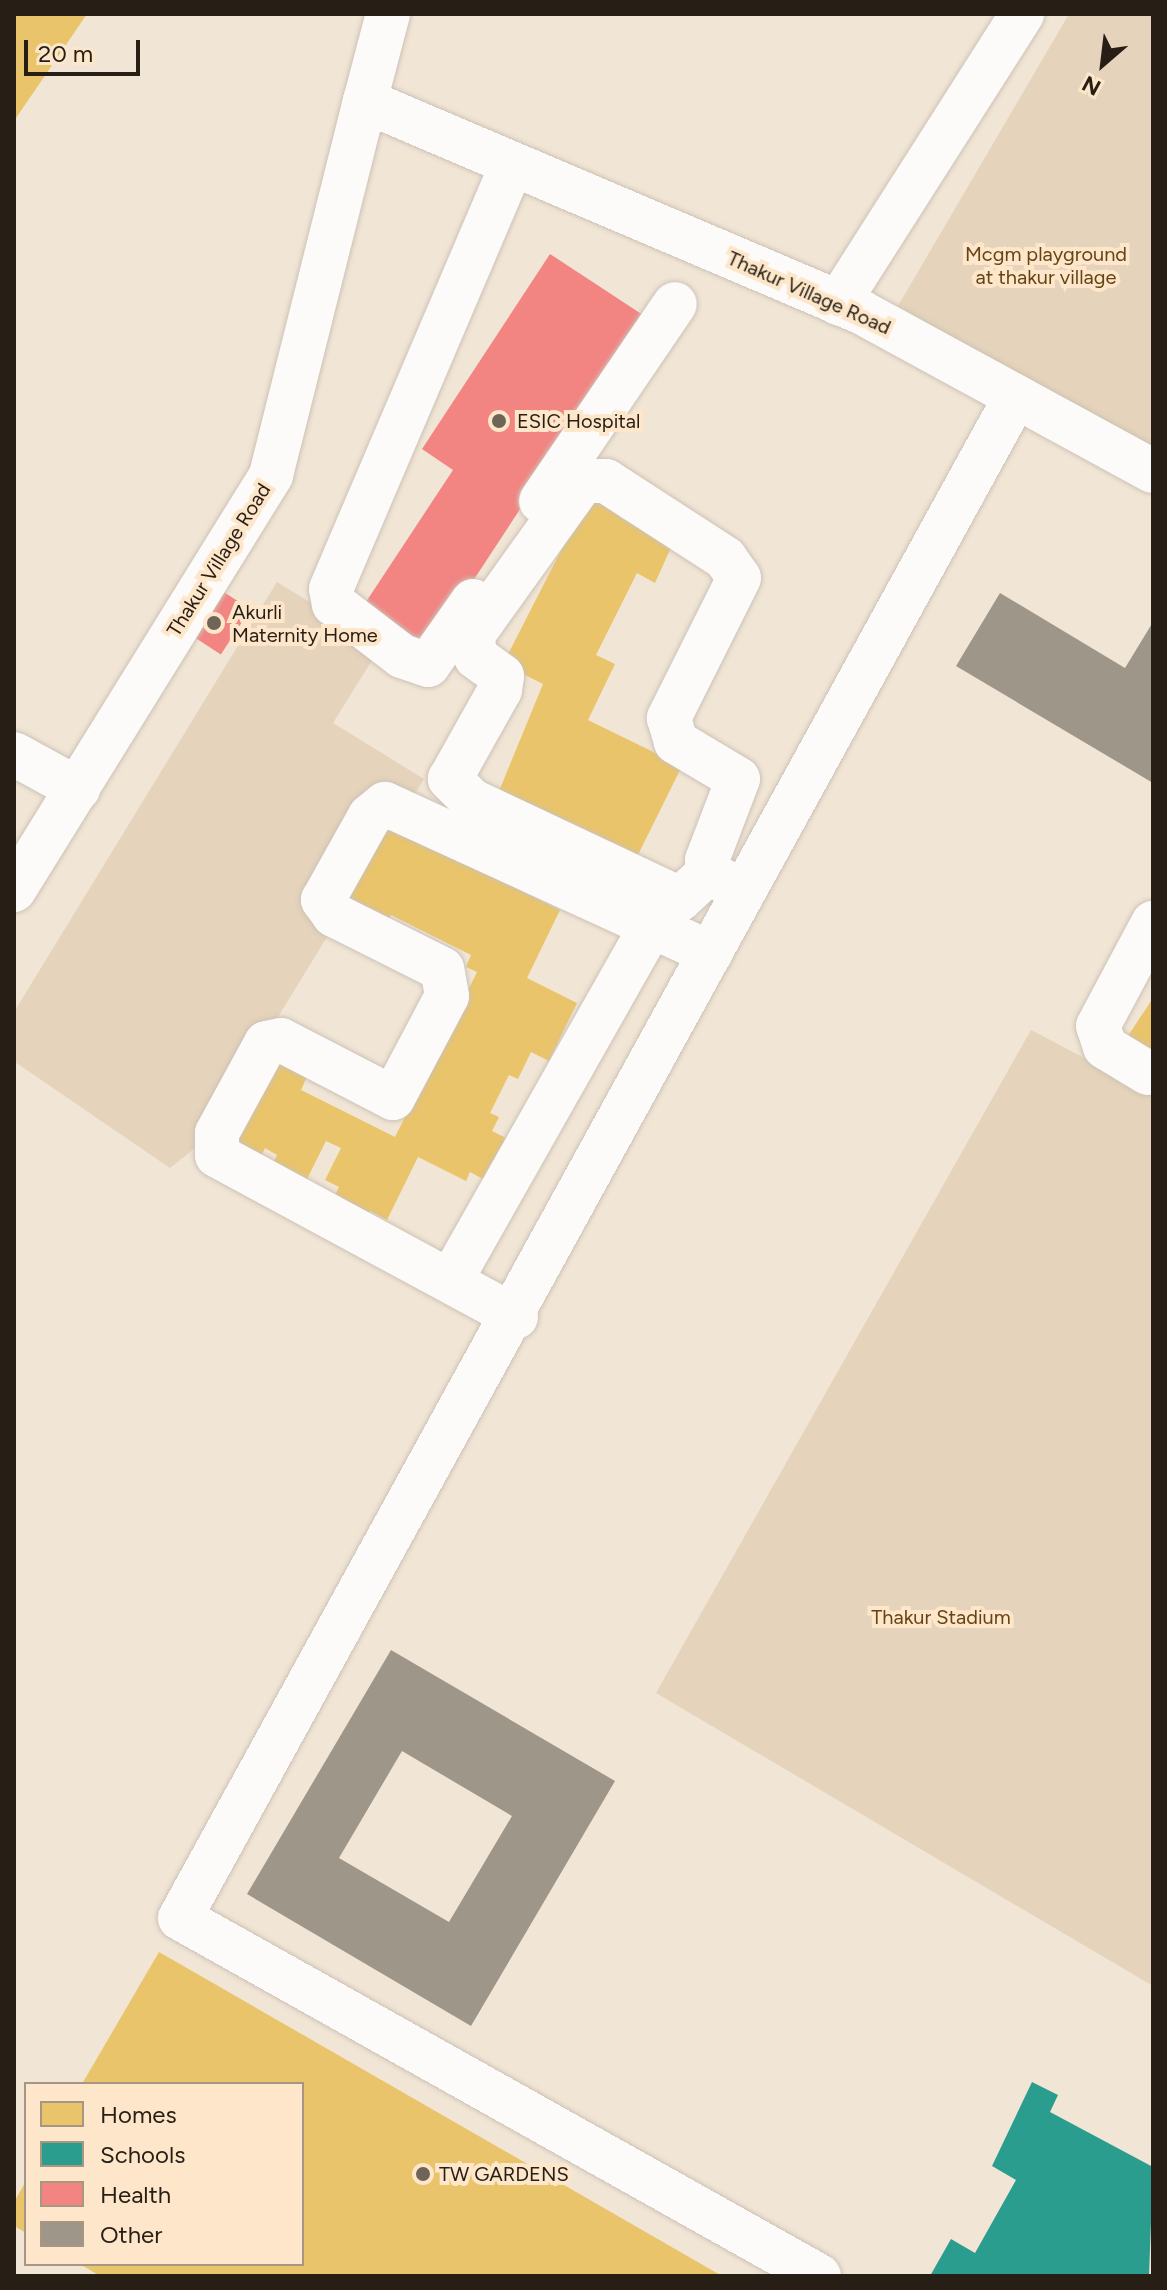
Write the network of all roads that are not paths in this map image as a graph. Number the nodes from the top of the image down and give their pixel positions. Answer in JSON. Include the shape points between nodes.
{"nodes":[{"id":1,"x":388,"y":14,"type":"edge"},
{"id":2,"x":1022,"y":14,"type":"edge"},
{"id":3,"x":365,"y":101,"type":"junction"},
{"id":4,"x":512,"y":164,"type":"junction"},
{"id":5,"x":838,"y":303,"type":"junction"},
{"id":6,"x":675,"y":304,"type":"dead end"},
{"id":7,"x":1016,"y":396,"type":"junction"},
{"id":8,"x":1153,"y":471,"type":"edge"},
{"id":9,"x":14,"y":754,"type":"edge"},
{"id":10,"x":741,"y":788,"type":"junction"},
{"id":11,"x":78,"y":789,"type":"junction"},
{"id":12,"x":788,"y":809,"type":"junction"},
{"id":13,"x":726,"y":882,"type":"junction"},
{"id":14,"x":14,"y":890,"type":"edge"},
{"id":15,"x":1153,"y":923,"type":"edge"},
{"id":16,"x":652,"y":925,"type":"junction"},
{"id":17,"x":711,"y":953,"type":"junction"},
{"id":18,"x":1148,"y":1073,"type":"dead end"},
{"id":19,"x":451,"y":1280,"type":"junction"},
{"id":20,"x":516,"y":1317,"type":"junction"},
{"id":21,"x":819,"y":2276,"type":"edge"}],
"edges":[{"from":1,"to":3,"type":"street","name":"Thakur Village Road"},
{"from":2,"to":5,"type":"street"},
{"from":3,"to":4,"type":"street","name":"Thakur Village Road"},
{"from":3,"to":11,"type":"street","name":"Thakur Village Road","via":[[271,475]]},
{"from":4,"to":5,"type":"street","name":"Thakur Village Road"},
{"from":4,"to":6,"type":"street","via":[[331,589],[334,604],[402,656],[428,665]]},
{"from":5,"to":7,"type":"street","name":"Thakur Village Road"},
{"from":7,"to":8,"type":"street","name":"Thakur Village Road"},
{"from":7,"to":12,"type":"street"},
{"from":9,"to":11,"type":"street"},
{"from":10,"to":12,"type":"street"},
{"from":10,"to":13,"type":"street","via":[[710,850]]},
{"from":10,"to":13,"type":"street","via":[[733,770],[676,742],[669,718],[735,592],[734,567],[606,481],[583,481],[472,636],[476,657],[502,676],[500,690],[450,779],[471,800],[680,899]]},
{"from":11,"to":14,"type":"street","name":"Thakur Village Road"},
{"from":12,"to":13,"type":"street"},
{"from":13,"to":17,"type":"street"},
{"from":15,"to":18,"type":"street","via":[[1098,1026],[1105,1047]]},
{"from":16,"to":17,"type":"street"},
{"from":16,"to":19,"type":"street"},
{"from":16,"to":19,"type":"street","via":[[397,808],[385,804],[370,816],[323,900],[334,915],[449,977],[407,1080],[393,1098],[381,1098],[274,1038],[212,1145],[233,1168]]},
{"from":17,"to":20,"type":"street"},
{"from":19,"to":20,"type":"street"},
{"from":20,"to":21,"type":"street","via":[[180,1918]]}]}
